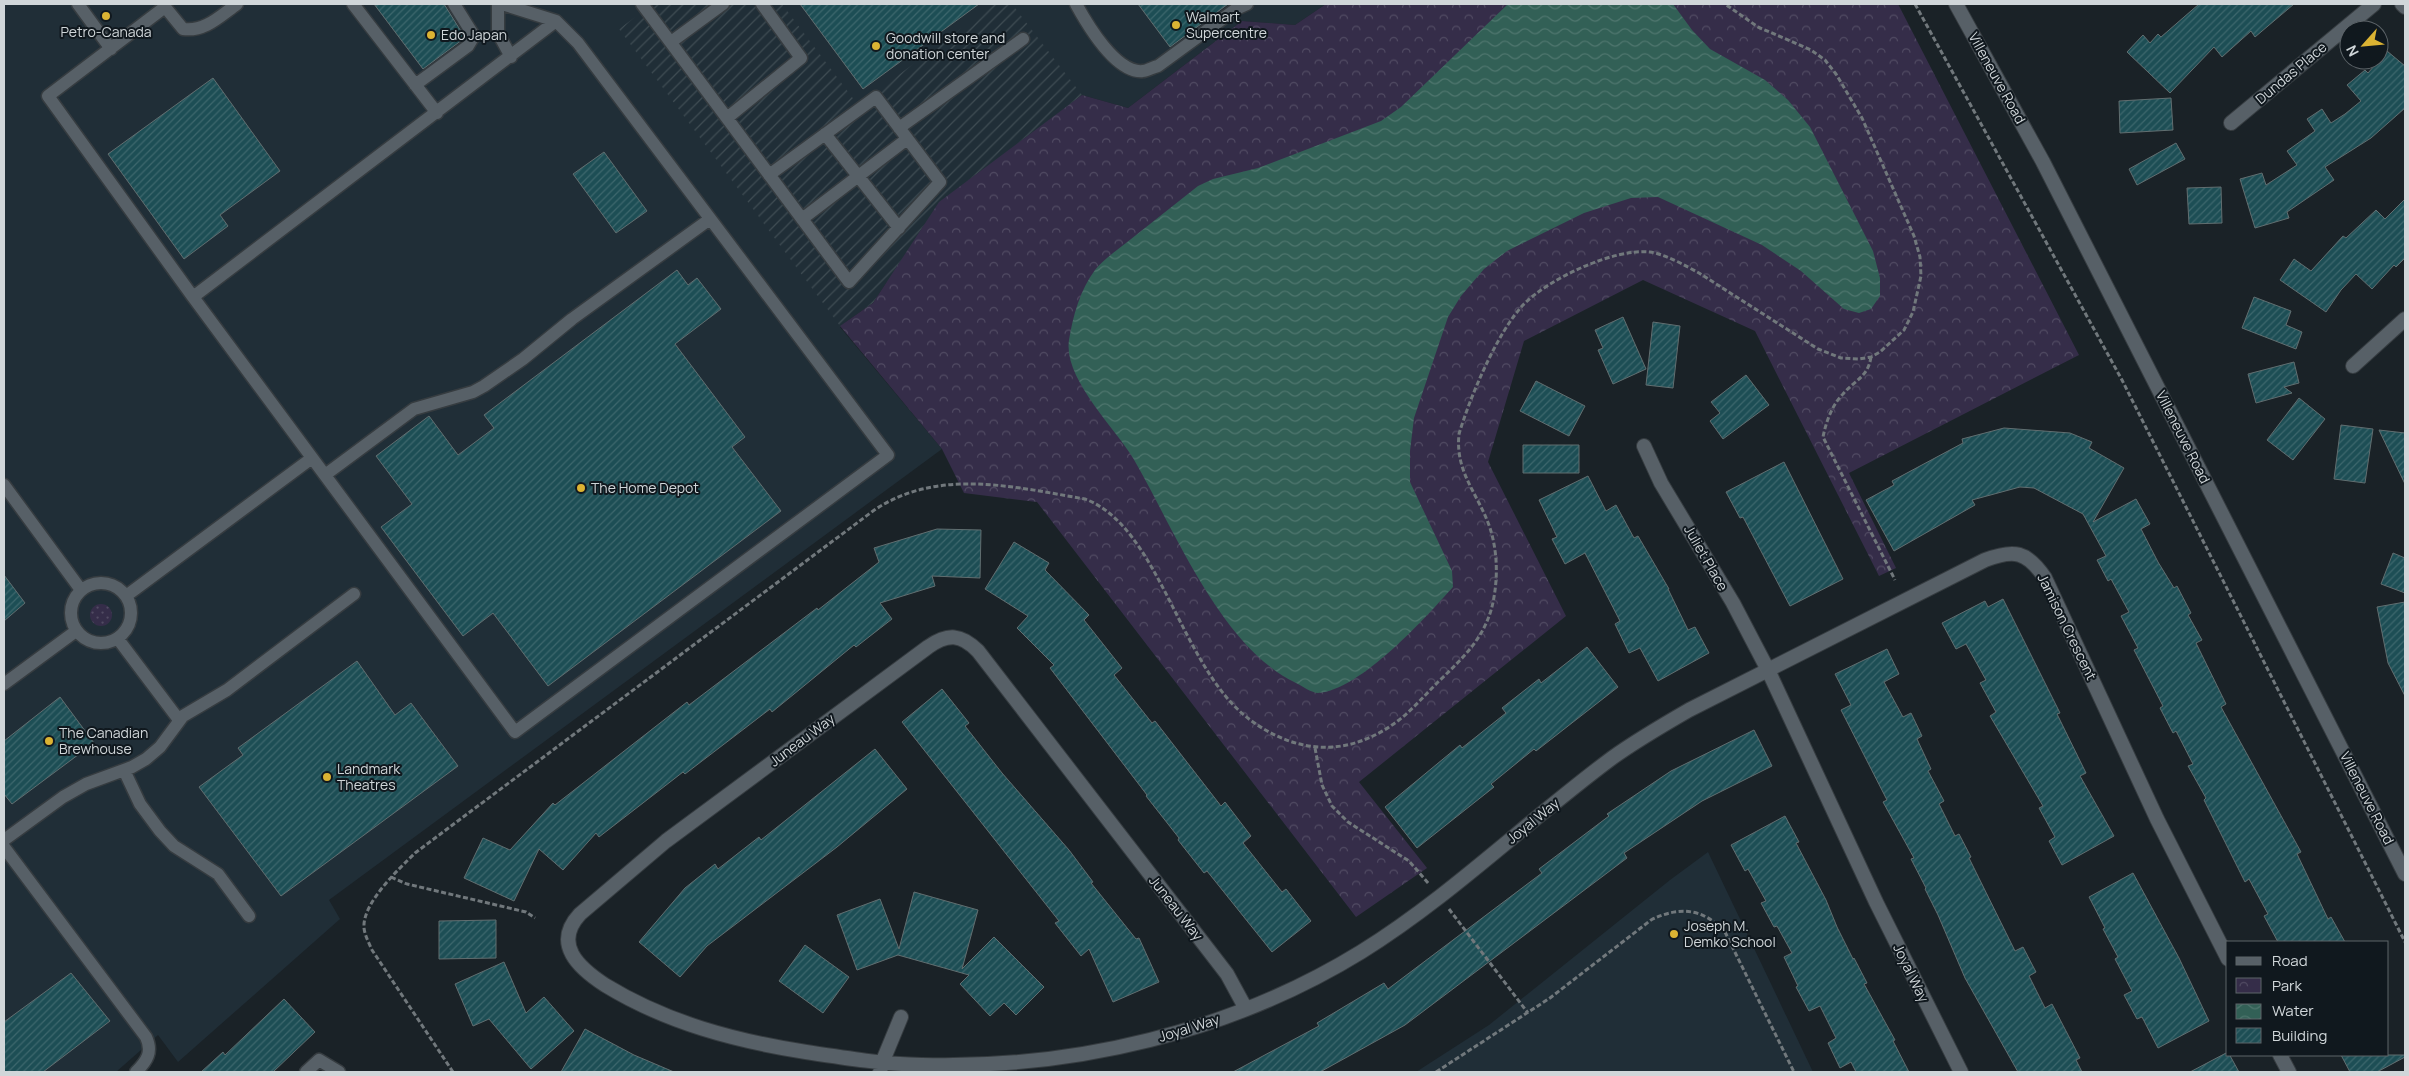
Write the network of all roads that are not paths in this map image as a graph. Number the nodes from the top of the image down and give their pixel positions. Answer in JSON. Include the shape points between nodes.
{"nodes":[{"id":1,"x":78,"y":4,"type":"edge"},
{"id":2,"x":237,"y":4,"type":"edge"},
{"id":3,"x":353,"y":4,"type":"edge"},
{"id":4,"x":454,"y":4,"type":"edge"},
{"id":5,"x":498,"y":4,"type":"edge"},
{"id":6,"x":502,"y":4,"type":"edge"},
{"id":7,"x":642,"y":4,"type":"edge"},
{"id":8,"x":724,"y":4,"type":"edge"},
{"id":9,"x":762,"y":4,"type":"edge"},
{"id":10,"x":1076,"y":4,"type":"edge"},
{"id":11,"x":1246,"y":4,"type":"edge"},
{"id":12,"x":1956,"y":4,"type":"edge"},
{"id":13,"x":2374,"y":4,"type":"edge"},
{"id":14,"x":2402,"y":4,"type":"edge"},
{"id":15,"x":2405,"y":7,"type":"edge"},
{"id":16,"x":556,"y":21,"type":"junction"},
{"id":17,"x":1023,"y":39,"type":"dead end"},
{"id":18,"x":671,"y":42,"type":"junction"},
{"id":19,"x":111,"y":49,"type":"junction"},
{"id":20,"x":510,"y":57,"type":"junction"},
{"id":21,"x":415,"y":85,"type":"junction"},
{"id":22,"x":436,"y":113,"type":"junction"},
{"id":23,"x":727,"y":118,"type":"junction"},
{"id":24,"x":2231,"y":123,"type":"dead end"},
{"id":25,"x":900,"y":128,"type":"junction"},
{"id":26,"x":825,"y":134,"type":"junction"},
{"id":27,"x":908,"y":139,"type":"junction"},
{"id":28,"x":769,"y":175,"type":"junction"},
{"id":29,"x":858,"y":176,"type":"junction"},
{"id":30,"x":802,"y":219,"type":"junction"},
{"id":31,"x":710,"y":220,"type":"junction"},
{"id":32,"x":898,"y":228,"type":"junction"},
{"id":33,"x":193,"y":297,"type":"junction"},
{"id":34,"x":2405,"y":319,"type":"edge"},
{"id":35,"x":2353,"y":366,"type":"dead end"},
{"id":36,"x":1644,"y":446,"type":"dead end"},
{"id":37,"x":312,"y":458,"type":"junction"},
{"id":38,"x":325,"y":475,"type":"junction"},
{"id":39,"x":4,"y":485,"type":"edge"},
{"id":40,"x":81,"y":590,"type":"junction"},
{"id":41,"x":354,"y":594,"type":"dead end"},
{"id":42,"x":126,"y":596,"type":"junction"},
{"id":43,"x":76,"y":631,"type":"junction"},
{"id":44,"x":118,"y":639,"type":"junction"},
{"id":45,"x":1768,"y":670,"type":"junction"},
{"id":46,"x":4,"y":684,"type":"edge"},
{"id":47,"x":179,"y":720,"type":"junction"},
{"id":48,"x":124,"y":770,"type":"junction"},
{"id":49,"x":4,"y":840,"type":"edge"},
{"id":50,"x":4,"y":847,"type":"edge"},
{"id":51,"x":2405,"y":874,"type":"edge"},
{"id":52,"x":249,"y":916,"type":"dead end"},
{"id":53,"x":2226,"y":955,"type":"edge"},
{"id":54,"x":1246,"y":1009,"type":"junction"},
{"id":55,"x":901,"y":1017,"type":"dead end"},
{"id":56,"x":2281,"y":1056,"type":"edge"},
{"id":57,"x":881,"y":1067,"type":"edge"},
{"id":58,"x":136,"y":1072,"type":"edge"},
{"id":59,"x":306,"y":1072,"type":"edge"},
{"id":60,"x":339,"y":1072,"type":"edge"},
{"id":61,"x":1961,"y":1072,"type":"edge"},
{"id":62,"x":2289,"y":1072,"type":"edge"}],
"edges":[{"from":1,"to":19,"type":"lane"},
{"from":2,"to":19,"type":"lane","via":[[203,28],[192,30],[183,29],[165,6]]},
{"from":3,"to":21,"type":"lane"},
{"from":4,"to":21,"type":"lane","via":[[474,36],[468,46]]},
{"from":5,"to":20,"type":"lane","via":[[498,33]]},
{"from":6,"to":16,"type":"lane"},
{"from":7,"to":18,"type":"lane"},
{"from":8,"to":18,"type":"lane"},
{"from":9,"to":23,"type":"lane","via":[[801,58]]},
{"from":10,"to":11,"type":"lane","via":[[1113,58],[1128,69],[1143,72],[1158,66]]},
{"from":12,"to":51,"type":"street","name":"Villeneuve Road","via":[[2043,162]]},
{"from":13,"to":24,"type":"street","name":"Dundas Place"},
{"from":14,"to":15,"type":"street"},
{"from":16,"to":20,"type":"lane"},
{"from":16,"to":31,"type":"lane","via":[[578,43]]},
{"from":17,"to":25,"type":"lane"},
{"from":18,"to":23,"type":"lane"},
{"from":19,"to":33,"type":"lane","via":[[48,96]]},
{"from":20,"to":22,"type":"lane"},
{"from":21,"to":22,"type":"lane"},
{"from":22,"to":33,"type":"lane"},
{"from":23,"to":28,"type":"lane"},
{"from":25,"to":26,"type":"lane","via":[[876,97]]},
{"from":25,"to":27,"type":"lane"},
{"from":26,"to":28,"type":"lane"},
{"from":26,"to":29,"type":"lane"},
{"from":27,"to":29,"type":"lane"},
{"from":27,"to":32,"type":"lane","via":[[940,182]]},
{"from":28,"to":30,"type":"lane"},
{"from":29,"to":30,"type":"lane"},
{"from":29,"to":32,"type":"lane"},
{"from":30,"to":32,"type":"lane","via":[[849,282]]},
{"from":31,"to":38,"type":"lane","via":[[484,386],[414,409]]},
{"from":31,"to":38,"type":"lane","via":[[888,455],[515,732]]},
{"from":33,"to":37,"type":"lane"},
{"from":34,"to":35,"type":"street"},
{"from":36,"to":45,"type":"street","name":"Juliet Place","via":[[1661,483]]},
{"from":37,"to":38,"type":"lane"},
{"from":37,"to":42,"type":"lane"},
{"from":39,"to":40,"type":"lane"},
{"from":40,"to":42,"type":"lane","via":[[90,585],[110,584]]},
{"from":40,"to":43,"type":"lane","via":[[72,605],[72,623]]},
{"from":41,"to":47,"type":"lane","via":[[227,690]]},
{"from":42,"to":44,"type":"lane","via":[[132,614],[126,632]]},
{"from":43,"to":44,"type":"lane","via":[[83,638],[100,644]]},
{"from":43,"to":46,"type":"lane"},
{"from":44,"to":47,"type":"lane"},
{"from":45,"to":53,"type":"street","name":"Jamison Crescent","via":[[1985,560],[2003,554],[2023,555],[2045,578],[2157,819]]},
{"from":45,"to":54,"type":"street","name":"Joyal Way","via":[[1689,710],[1630,745],[1440,897],[1363,950],[1308,981]]},
{"from":45,"to":61,"type":"street","name":"Joyal Way","via":[[1876,902]]},
{"from":47,"to":48,"type":"lane","via":[[160,747],[146,759]]},
{"from":48,"to":49,"type":"lane","via":[[86,784],[63,797]]},
{"from":48,"to":52,"type":"lane","via":[[140,804],[160,831],[174,846],[218,874]]},
{"from":50,"to":58,"type":"lane","via":[[146,1037],[150,1052]]},
{"from":54,"to":57,"type":"street","name":"Joyal Way","via":[[1136,1043],[1053,1058],[973,1065]]},
{"from":54,"to":57,"type":"street","name":"Juneau Way","via":[[1227,974],[978,650],[968,641],[953,635],[936,641],[666,841],[580,914],[568,932],[571,953],[582,968],[622,995],[671,1019],[769,1045]]},
{"from":55,"to":57,"type":"street"},
{"from":56,"to":62,"type":"street"},
{"from":59,"to":60,"type":"lane","via":[[319,1060]]}]}
